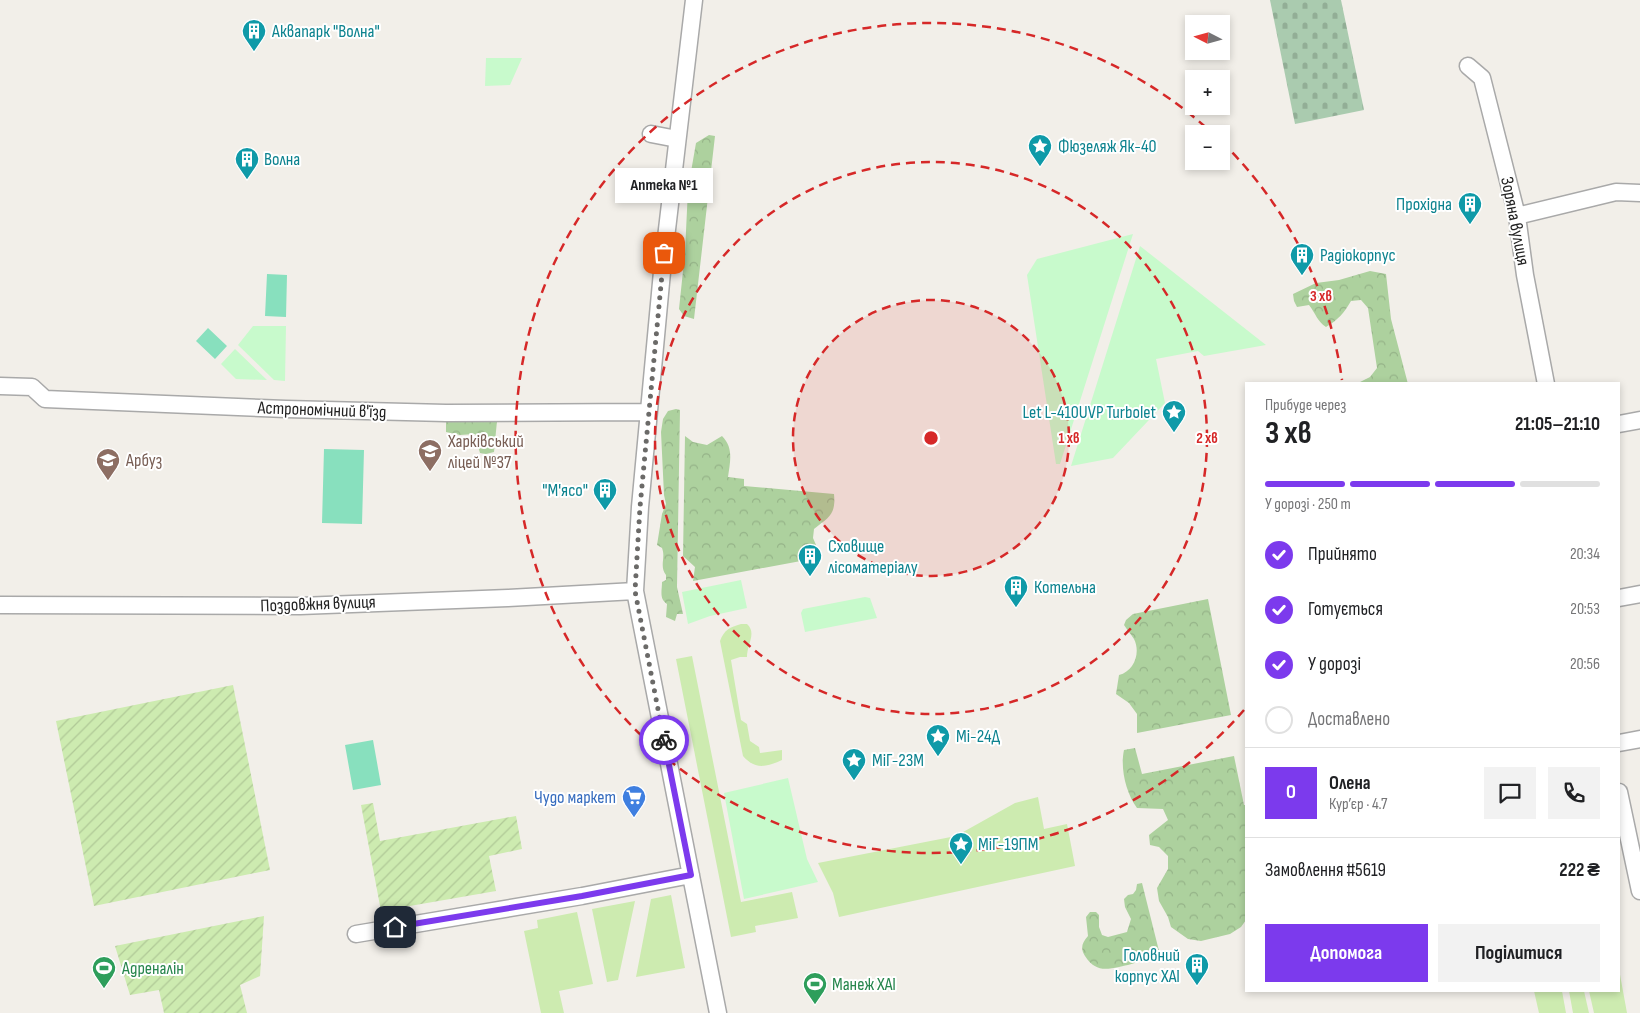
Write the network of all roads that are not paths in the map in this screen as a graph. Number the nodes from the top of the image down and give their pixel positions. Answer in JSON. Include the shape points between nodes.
{"nodes":[{"id":1,"x":694,"y":0,"type":"edge"},
{"id":2,"x":1468,"y":66,"type":"dead end"},
{"id":3,"x":651,"y":134,"type":"dead end"},
{"id":4,"x":677,"y":139,"type":"junction"},
{"id":5,"x":1640,"y":193,"type":"edge"},
{"id":6,"x":1517,"y":216,"type":"junction"},
{"id":7,"x":1546,"y":382,"type":"edge"},
{"id":8,"x":0,"y":386,"type":"edge"},
{"id":9,"x":648,"y":412,"type":"junction"},
{"id":10,"x":1640,"y":420,"type":"edge"},
{"id":11,"x":1620,"y":424,"type":"edge"},
{"id":12,"x":635,"y":591,"type":"junction"},
{"id":13,"x":1640,"y":594,"type":"edge"},
{"id":14,"x":1620,"y":598,"type":"edge"},
{"id":15,"x":0,"y":605,"type":"edge"},
{"id":16,"x":1640,"y":739,"type":"edge"},
{"id":17,"x":1620,"y":743,"type":"edge"},
{"id":18,"x":1620,"y":797,"type":"edge"},
{"id":19,"x":691,"y":875,"type":"junction"},
{"id":20,"x":1640,"y":891,"type":"edge"},
{"id":21,"x":356,"y":934,"type":"dead end"},
{"id":22,"x":718,"y":1013,"type":"edge"}],
"edges":[{"from":1,"to":4,"type":"street"},
{"from":2,"to":6,"type":"street","name":"Зоряна вулиця","via":[[1482,78]]},
{"from":3,"to":4,"type":"street"},
{"from":4,"to":9,"type":"street"},
{"from":5,"to":6,"type":"street","via":[[1616,192]]},
{"from":6,"to":7,"type":"street","name":"Зоряна вулиця"},
{"from":8,"to":9,"type":"street","name":"Астрономічний в'їзд","via":[[32,387],[45,399],[193,406],[446,413]]},
{"from":9,"to":12,"type":"street"},
{"from":10,"to":11,"type":"street"},
{"from":12,"to":15,"type":"street","name":"Поздовжня вулиця","via":[[300,606]]},
{"from":12,"to":19,"type":"street"},
{"from":13,"to":14,"type":"street"},
{"from":16,"to":17,"type":"street"},
{"from":18,"to":20,"type":"street"},
{"from":19,"to":21,"type":"street"},
{"from":19,"to":22,"type":"street"}]}
